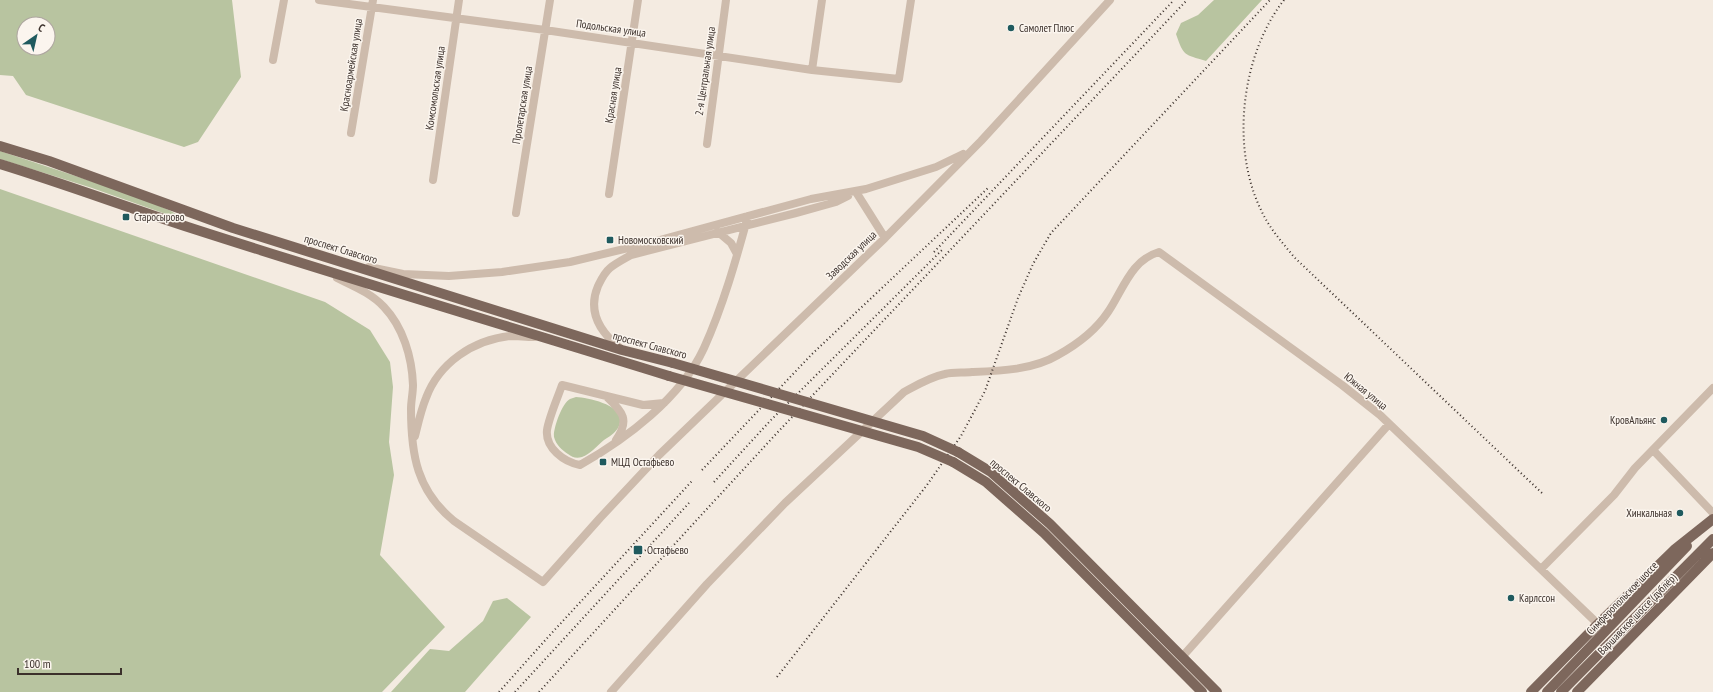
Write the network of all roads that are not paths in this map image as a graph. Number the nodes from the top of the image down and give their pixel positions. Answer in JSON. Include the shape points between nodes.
{"nodes":[{"id":1,"x":284,"y":0,"type":"edge"},
{"id":2,"x":319,"y":0,"type":"edge"},
{"id":3,"x":459,"y":0,"type":"edge"},
{"id":4,"x":550,"y":0,"type":"edge"},
{"id":5,"x":638,"y":0,"type":"edge"},
{"id":6,"x":726,"y":0,"type":"edge"},
{"id":7,"x":822,"y":0,"type":"edge"},
{"id":8,"x":911,"y":0,"type":"edge"},
{"id":9,"x":1110,"y":0,"type":"edge"},
{"id":10,"x":372,"y":4,"type":"edge"},
{"id":11,"x":457,"y":18,"type":"junction"},
{"id":12,"x":545,"y":30,"type":"junction"},
{"id":13,"x":632,"y":43,"type":"junction"},
{"id":14,"x":718,"y":55,"type":"junction"},
{"id":15,"x":273,"y":60,"type":"dead end"},
{"id":16,"x":812,"y":70,"type":"junction"},
{"id":17,"x":351,"y":133,"type":"dead end"},
{"id":18,"x":981,"y":141,"type":"junction"},
{"id":19,"x":707,"y":144,"type":"dead end"},
{"id":20,"x":0,"y":146,"type":"edge"},
{"id":21,"x":0,"y":164,"type":"edge"},
{"id":22,"x":433,"y":180,"type":"dead end"},
{"id":23,"x":856,"y":192,"type":"junction"},
{"id":24,"x":609,"y":194,"type":"dead end"},
{"id":25,"x":516,"y":213,"type":"dead end"},
{"id":26,"x":748,"y":216,"type":"junction"},
{"id":27,"x":745,"y":225,"type":"junction"},
{"id":28,"x":718,"y":232,"type":"junction"},
{"id":29,"x":885,"y":238,"type":"junction"},
{"id":30,"x":737,"y":254,"type":"junction"},
{"id":31,"x":328,"y":258,"type":"junction"},
{"id":32,"x":323,"y":270,"type":"junction"},
{"id":33,"x":544,"y":337,"type":"junction"},
{"id":34,"x":622,"y":350,"type":"junction"},
{"id":35,"x":1713,"y":388,"type":"edge"},
{"id":36,"x":606,"y":396,"type":"junction"},
{"id":37,"x":664,"y":403,"type":"junction"},
{"id":38,"x":1389,"y":424,"type":"junction"},
{"id":39,"x":413,"y":443,"type":"junction"},
{"id":40,"x":614,"y":443,"type":"junction"},
{"id":41,"x":1653,"y":450,"type":"junction"},
{"id":42,"x":1713,"y":513,"type":"edge"},
{"id":43,"x":1713,"y":519,"type":"edge"},
{"id":44,"x":1713,"y":539,"type":"edge"},
{"id":45,"x":1713,"y":553,"type":"edge"},
{"id":46,"x":1541,"y":569,"type":"junction"},
{"id":47,"x":1598,"y":624,"type":"junction"},
{"id":48,"x":1182,"y":657,"type":"junction"},
{"id":49,"x":611,"y":692,"type":"edge"},
{"id":50,"x":1202,"y":692,"type":"edge"},
{"id":51,"x":1217,"y":692,"type":"edge"},
{"id":52,"x":1531,"y":692,"type":"edge"},
{"id":53,"x":1547,"y":692,"type":"edge"},
{"id":54,"x":1561,"y":692,"type":"edge"},
{"id":55,"x":1577,"y":692,"type":"edge"}],
"edges":[{"from":1,"to":15,"type":"street"},
{"from":2,"to":10,"type":"street","name":"Подольская улица"},
{"from":3,"to":11,"type":"street","name":"Комсомольская улица"},
{"from":4,"to":12,"type":"street","name":"Пролетарская улица"},
{"from":5,"to":13,"type":"street","name":"Красная улица"},
{"from":6,"to":14,"type":"street","name":"2-я Центральная улица"},
{"from":7,"to":16,"type":"street"},
{"from":8,"to":16,"type":"street","name":"Подольская улица","via":[[899,80]]},
{"from":9,"to":18,"type":"street","name":"Заводская улица"},
{"from":10,"to":11,"type":"street","name":"Подольская улица"},
{"from":10,"to":17,"type":"street","name":"Красноармейская улица"},
{"from":11,"to":12,"type":"street","name":"Подольская улица"},
{"from":11,"to":22,"type":"street","name":"Комсомольская улица"},
{"from":12,"to":13,"type":"street","name":"Подольская улица"},
{"from":12,"to":25,"type":"street","name":"Пролетарская улица"},
{"from":13,"to":14,"type":"street","name":"Подольская улица"},
{"from":13,"to":24,"type":"street","name":"Красная улица"},
{"from":14,"to":16,"type":"street","name":"Подольская улица"},
{"from":14,"to":19,"type":"street","name":"2-я Центральная улица"},
{"from":18,"to":23,"type":"street","via":[[946,163]]},
{"from":18,"to":29,"type":"street","name":"Заводская улица"},
{"from":20,"to":31,"type":"main road","name":"проспект Славского","via":[[56,163],[233,228]]},
{"from":21,"to":32,"type":"main road","name":"проспект Славского"},
{"from":23,"to":26,"type":"street","via":[[811,199]]},
{"from":23,"to":27,"type":"street","via":[[836,202]]},
{"from":23,"to":29,"type":"street"},
{"from":26,"to":27,"type":"street"},
{"from":26,"to":31,"type":"street","via":[[570,262],[502,272],[449,276],[403,274]]},
{"from":27,"to":28,"type":"street"},
{"from":27,"to":30,"type":"street"},
{"from":28,"to":30,"type":"street","via":[[731,243]]},
{"from":28,"to":34,"type":"street","via":[[631,255],[605,273],[594,295],[594,310],[608,338]]},
{"from":29,"to":39,"type":"street","name":"Заводская улица","via":[[692,422],[543,582],[454,521],[436,503],[421,479],[415,463]]},
{"from":30,"to":37,"type":"street","via":[[704,349],[682,384]]},
{"from":31,"to":34,"type":"main road","name":"проспект Славского"},
{"from":32,"to":33,"type":"main road","name":"проспект Славского"},
{"from":32,"to":39,"type":"street","via":[[367,293],[384,307],[397,324],[405,342],[413,385]]},
{"from":33,"to":39,"type":"street","via":[[510,336],[490,340],[476,345],[449,363],[435,380],[426,397]]},
{"from":33,"to":50,"type":"main road","name":"проспект Славского","bridge":true,"via":[[669,376],[918,447],[953,462],[986,482],[1044,533]]},
{"from":34,"to":48,"type":"main road","name":"проспект Славского","bridge":true,"via":[[923,436],[958,452],[991,472],[1050,524]]},
{"from":35,"to":41,"type":"street"},
{"from":36,"to":37,"type":"street","via":[[643,405]]},
{"from":36,"to":40,"type":"street","via":[[622,412],[624,419],[623,428]]},
{"from":36,"to":40,"type":"street","via":[[562,385],[547,430],[548,439],[561,458],[570,464],[580,465]]},
{"from":37,"to":40,"type":"street"},
{"from":38,"to":46,"type":"street","name":"Южная улица"},
{"from":38,"to":48,"type":"street"},
{"from":38,"to":49,"type":"street","name":"Южная улица","via":[[1342,385],[1159,252],[1150,255],[1139,263],[1108,312],[1094,328],[1056,356],[1004,371],[946,374],[926,380],[904,392],[785,503],[707,584]]},
{"from":41,"to":42,"type":"street"},
{"from":41,"to":46,"type":"street","via":[[1614,495]]},
{"from":43,"to":47,"type":"main road","name":"Варшавское шоссе (дублёр)","via":[[1674,550]]},
{"from":43,"to":53,"type":"main road","name":"Симферопольское шоссе"},
{"from":44,"to":54,"type":"main road","name":"Симферопольское шоссе"},
{"from":45,"to":55,"type":"main road","name":"Варшавское шоссе (дублёр)"},
{"from":46,"to":47,"type":"street","name":"Южная улица"},
{"from":47,"to":52,"type":"main road","name":"Варшавское шоссе (дублёр)"},
{"from":48,"to":51,"type":"main road","name":"проспект Славского"}]}
